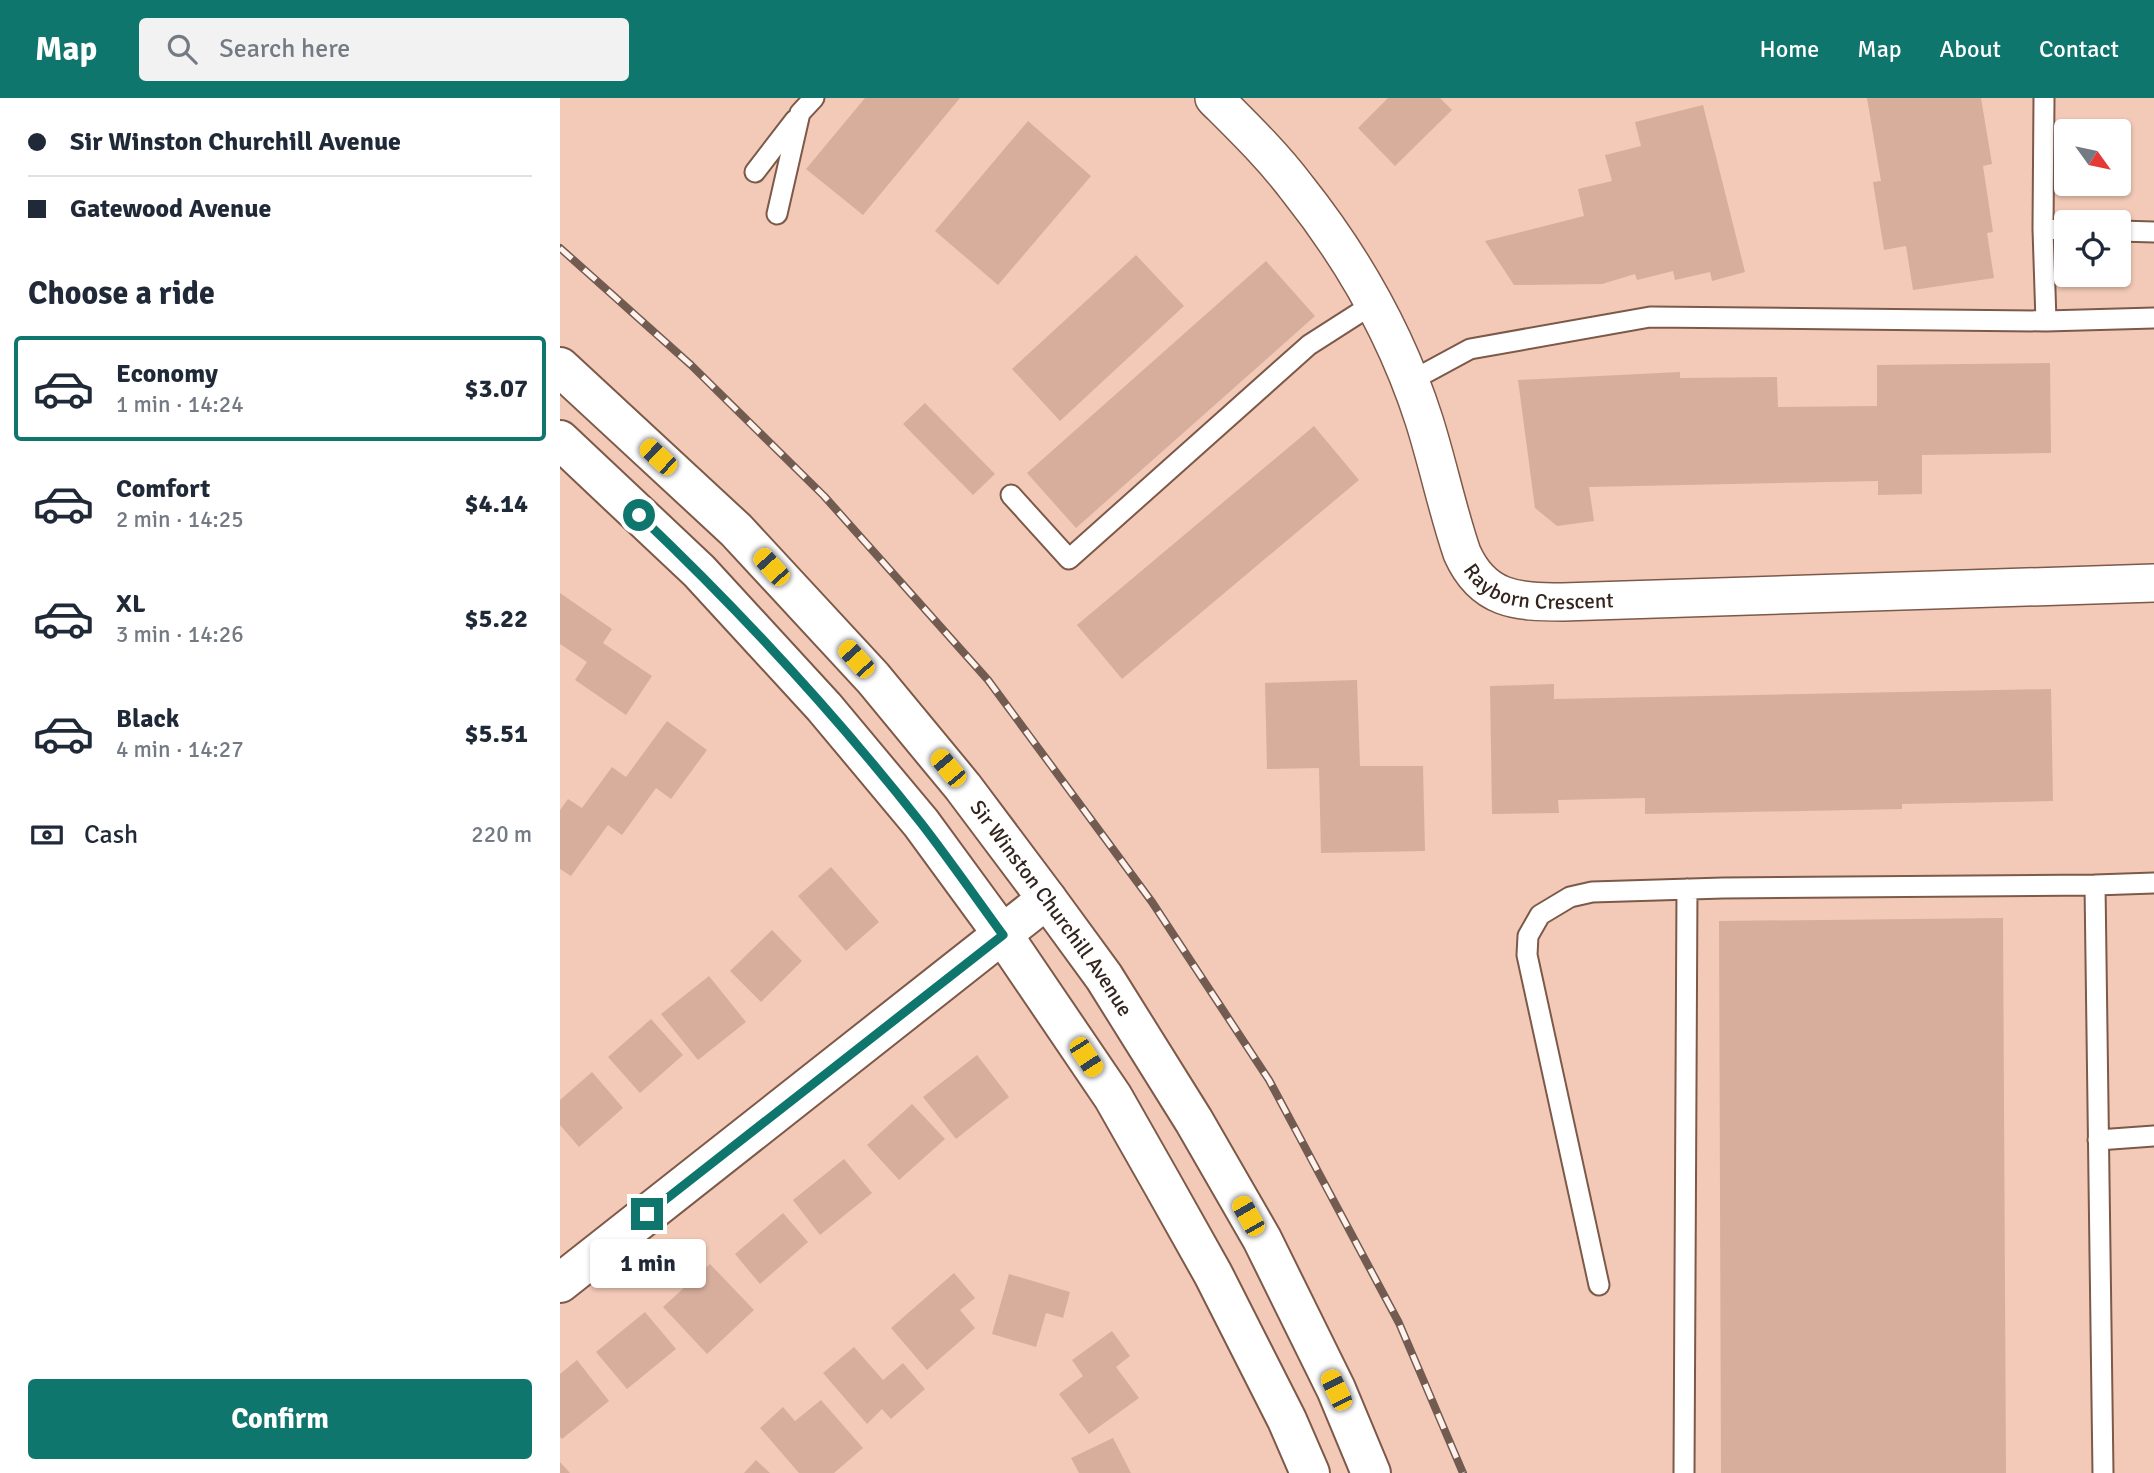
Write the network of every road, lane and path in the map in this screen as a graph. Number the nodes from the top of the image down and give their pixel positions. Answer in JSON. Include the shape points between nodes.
{"nodes":[{"id":1,"x":814,"y":98,"type":"edge"},
{"id":2,"x":1214,"y":98,"type":"edge"},
{"id":3,"x":2044,"y":98,"type":"edge"},
{"id":4,"x":800,"y":113,"type":"junction"},
{"id":5,"x":755,"y":172,"type":"dead end"},
{"id":6,"x":777,"y":214,"type":"dead end"},
{"id":7,"x":2043,"y":229,"type":"junction"},
{"id":8,"x":2054,"y":229,"type":"edge"},
{"id":9,"x":2131,"y":231,"type":"edge"},
{"id":10,"x":2154,"y":232,"type":"edge"},
{"id":11,"x":1373,"y":304,"type":"junction"},
{"id":12,"x":2154,"y":318,"type":"edge"},
{"id":13,"x":2046,"y":321,"type":"junction"},
{"id":14,"x":560,"y":367,"type":"edge"},
{"id":15,"x":1409,"y":382,"type":"junction"},
{"id":16,"x":560,"y":440,"type":"edge"},
{"id":17,"x":1011,"y":495,"type":"dead end"},
{"id":18,"x":2154,"y":583,"type":"edge"},
{"id":19,"x":2154,"y":883,"type":"edge"},
{"id":20,"x":2095,"y":885,"type":"junction"},
{"id":21,"x":1687,"y":889,"type":"junction"},
{"id":22,"x":1047,"y":900,"type":"junction"},
{"id":23,"x":1003,"y":935,"type":"junction"},
{"id":24,"x":2154,"y":1136,"type":"edge"},
{"id":25,"x":2098,"y":1140,"type":"junction"},
{"id":26,"x":560,"y":1283,"type":"edge"},
{"id":27,"x":1599,"y":1285,"type":"dead end"},
{"id":28,"x":1310,"y":1473,"type":"edge"},
{"id":29,"x":1371,"y":1473,"type":"edge"},
{"id":30,"x":1684,"y":1473,"type":"edge"},
{"id":31,"x":2103,"y":1473,"type":"edge"}],
"edges":[{"from":1,"to":4,"type":"lane"},
{"from":2,"to":11,"type":"street","name":"Rayborn Crescent","via":[[1297,187],[1361,279]]},
{"from":3,"to":7,"type":"lane"},
{"from":4,"to":5,"type":"lane"},
{"from":4,"to":6,"type":"lane"},
{"from":7,"to":8,"type":"lane"},
{"from":7,"to":13,"type":"lane"},
{"from":9,"to":10,"type":"lane"},
{"from":11,"to":15,"type":"street","name":"Rayborn Crescent"},
{"from":11,"to":17,"type":"lane","via":[[1309,345],[1069,559]]},
{"from":12,"to":13,"type":"lane"},
{"from":13,"to":15,"type":"lane","via":[[1650,317],[1470,349]]},
{"from":14,"to":22,"type":"main road","name":"Sir Winston Churchill Avenue","via":[[736,530],[873,678],[963,787]]},
{"from":15,"to":18,"type":"street","name":"Rayborn Crescent","via":[[1469,570],[1483,585],[1516,600]]},
{"from":16,"to":23,"type":"main road","via":[[699,571],[824,707],[921,823]]},
{"from":19,"to":20,"type":"lane"},
{"from":20,"to":21,"type":"lane"},
{"from":20,"to":25,"type":"lane"},
{"from":21,"to":27,"type":"lane","via":[[1570,897],[1541,915],[1528,936],[1527,955]]},
{"from":21,"to":30,"type":"lane"},
{"from":22,"to":23,"type":"main road"},
{"from":22,"to":29,"type":"main road","name":"Sir Winston Churchill Avenue","via":[[1111,988],[1262,1239]]},
{"from":23,"to":26,"type":"main road"},
{"from":23,"to":28,"type":"main road","via":[[1113,1097],[1213,1274]]},
{"from":24,"to":25,"type":"lane"},
{"from":25,"to":31,"type":"lane"}]}
